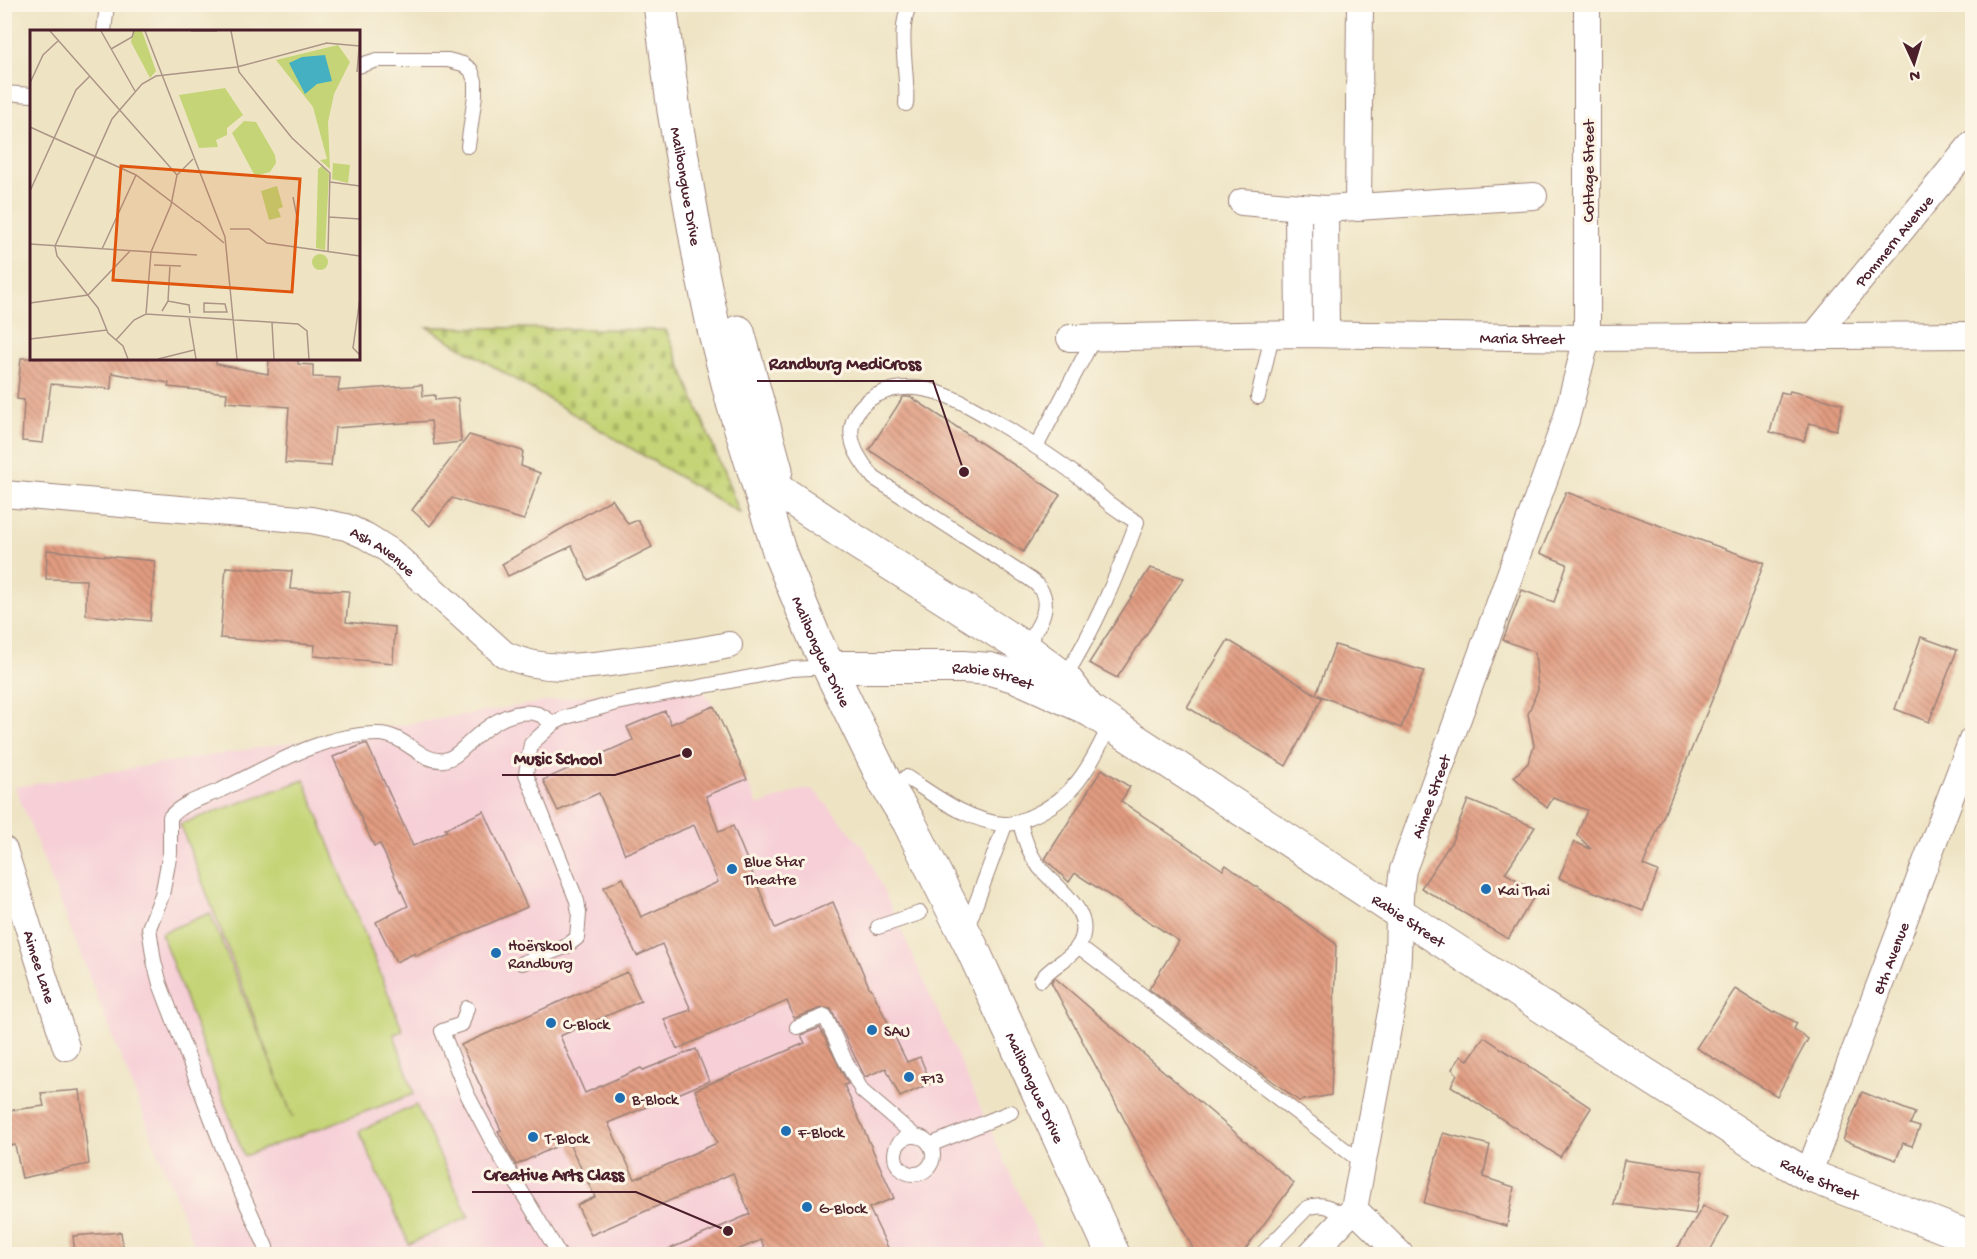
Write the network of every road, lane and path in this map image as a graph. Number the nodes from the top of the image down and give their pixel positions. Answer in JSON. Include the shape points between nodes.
{"nodes":[{"id":1,"x":107,"y":4,"type":"edge"},
{"id":2,"x":660,"y":4,"type":"edge"},
{"id":3,"x":678,"y":4,"type":"edge"},
{"id":4,"x":910,"y":4,"type":"edge"},
{"id":5,"x":1360,"y":4,"type":"edge"},
{"id":6,"x":1587,"y":4,"type":"edge"},
{"id":7,"x":104,"y":30,"type":"edge"},
{"id":8,"x":360,"y":65,"type":"edge"},
{"id":9,"x":4,"y":93,"type":"edge"},
{"id":10,"x":30,"y":95,"type":"edge"},
{"id":11,"x":906,"y":104,"type":"dead end"},
{"id":12,"x":1972,"y":144,"type":"edge"},
{"id":13,"x":468,"y":146,"type":"dead end"},
{"id":14,"x":1534,"y":196,"type":"dead end"},
{"id":15,"x":1242,"y":202,"type":"dead end"},
{"id":16,"x":1298,"y":208,"type":"junction"},
{"id":17,"x":1358,"y":208,"type":"junction"},
{"id":18,"x":1325,"y":209,"type":"junction"},
{"id":19,"x":1299,"y":334,"type":"junction"},
{"id":20,"x":1326,"y":334,"type":"junction"},
{"id":21,"x":1272,"y":335,"type":"junction"},
{"id":22,"x":1815,"y":335,"type":"junction"},
{"id":23,"x":1972,"y":335,"type":"edge"},
{"id":24,"x":1082,"y":338,"type":"joint"},
{"id":25,"x":1587,"y":338,"type":"junction"},
{"id":26,"x":1258,"y":397,"type":"dead end"},
{"id":27,"x":1036,"y":447,"type":"junction"},
{"id":28,"x":783,"y":493,"type":"junction"},
{"id":29,"x":4,"y":494,"type":"edge"},
{"id":30,"x":729,"y":645,"type":"dead end"},
{"id":31,"x":1024,"y":648,"type":"junction"},
{"id":32,"x":842,"y":668,"type":"junction"},
{"id":33,"x":1065,"y":678,"type":"junction"},
{"id":34,"x":1100,"y":716,"type":"junction"},
{"id":35,"x":554,"y":723,"type":"junction"},
{"id":36,"x":1972,"y":740,"type":"edge"},
{"id":37,"x":906,"y":777,"type":"junction"},
{"id":38,"x":1020,"y":821,"type":"junction"},
{"id":39,"x":1005,"y":825,"type":"junction"},
{"id":40,"x":4,"y":850,"type":"edge"},
{"id":41,"x":920,"y":913,"type":"dead end"},
{"id":42,"x":1399,"y":913,"type":"junction"},
{"id":43,"x":971,"y":917,"type":"junction"},
{"id":44,"x":878,"y":927,"type":"dead end"},
{"id":45,"x":1078,"y":946,"type":"junction"},
{"id":46,"x":522,"y":963,"type":"dead end"},
{"id":47,"x":1041,"y":980,"type":"dead end"},
{"id":48,"x":468,"y":1008,"type":"dead end"},
{"id":49,"x":798,"y":1027,"type":"dead end"},
{"id":50,"x":66,"y":1047,"type":"dead end"},
{"id":51,"x":1011,"y":1112,"type":"dead end"},
{"id":52,"x":915,"y":1136,"type":"junction"},
{"id":53,"x":930,"y":1145,"type":"junction"},
{"id":54,"x":1364,"y":1164,"type":"junction"},
{"id":55,"x":1808,"y":1174,"type":"junction"},
{"id":56,"x":1351,"y":1213,"type":"junction"},
{"id":57,"x":1972,"y":1238,"type":"edge"},
{"id":58,"x":267,"y":1254,"type":"edge"},
{"id":59,"x":559,"y":1254,"type":"edge"},
{"id":60,"x":1113,"y":1254,"type":"edge"},
{"id":61,"x":1126,"y":1254,"type":"edge"},
{"id":62,"x":1262,"y":1254,"type":"edge"},
{"id":63,"x":1311,"y":1254,"type":"edge"},
{"id":64,"x":1400,"y":1254,"type":"edge"}],
"edges":[{"from":1,"to":7,"type":"lane"},
{"from":2,"to":32,"type":"main road","name":"Malibongwe Drive","via":[[675,122],[702,272],[733,404],[780,554],[804,615]]},
{"from":3,"to":28,"type":"main road","name":"Malibongwe Drive","via":[[734,318]]},
{"from":4,"to":11,"type":"lane","via":[[904,36]]},
{"from":5,"to":17,"type":"street"},
{"from":6,"to":25,"type":"street","name":"Cottage Street"},
{"from":8,"to":13,"type":"lane","via":[[377,60],[448,60],[463,64],[471,70],[475,81]]},
{"from":9,"to":10,"type":"lane"},
{"from":12,"to":22,"type":"street","name":"Pommern Avenue"},
{"from":14,"to":17,"type":"street"},
{"from":15,"to":16,"type":"street"},
{"from":16,"to":18,"type":"street"},
{"from":16,"to":19,"type":"street"},
{"from":17,"to":18,"type":"street"},
{"from":18,"to":20,"type":"street"},
{"from":19,"to":20,"type":"street","name":"Maria Street"},
{"from":19,"to":21,"type":"street","name":"Maria Street"},
{"from":20,"to":25,"type":"street","name":"Maria Street"},
{"from":21,"to":24,"type":"street","name":"Maria Street"},
{"from":21,"to":26,"type":"lane"},
{"from":22,"to":23,"type":"street","name":"Maria Street"},
{"from":22,"to":25,"type":"street","name":"Maria Street"},
{"from":24,"to":27,"type":"lane"},
{"from":25,"to":42,"type":"street","name":"Aimee Street","via":[[1566,420],[1408,850]]},
{"from":27,"to":31,"type":"lane","via":[[969,406],[926,389],[904,387],[871,398],[856,412],[851,428],[861,462],[874,478],[1041,590],[1044,613]]},
{"from":27,"to":33,"type":"lane","via":[[1137,522],[1102,609]]},
{"from":28,"to":31,"type":"main road"},
{"from":28,"to":32,"type":"main road","name":"Malibongwe Drive"},
{"from":29,"to":30,"type":"street","name":"Ash Avenue","via":[[311,520],[346,527],[390,551],[504,654],[537,666],[594,665]]},
{"from":31,"to":33,"type":"main road"},
{"from":32,"to":34,"type":"street","name":"Rabie Street","via":[[990,669],[1017,676]]},
{"from":32,"to":35,"type":"lane","via":[[792,669],[628,701]]},
{"from":32,"to":37,"type":"main road","name":"Malibongwe Drive"},
{"from":32,"to":60,"type":"main road","name":"Malibongwe Drive","via":[[886,784],[971,946]]},
{"from":33,"to":34,"type":"main road"},
{"from":34,"to":38,"type":"lane","via":[[1092,761],[1069,794]]},
{"from":34,"to":42,"type":"street","name":"Rabie Street"},
{"from":35,"to":46,"type":"lane","via":[[531,744],[526,774],[577,902],[578,930],[576,938],[565,947]]},
{"from":35,"to":58,"type":"lane","via":[[538,714],[518,713],[489,725],[446,760],[423,756],[394,736],[348,737],[313,746],[178,808],[170,818],[170,853],[162,895],[149,928],[154,961],[231,1169]]},
{"from":36,"to":55,"type":"street","name":"8th Avenue"},
{"from":37,"to":39,"type":"lane","via":[[951,807]]},
{"from":37,"to":43,"type":"main road","name":"Malibongwe Drive"},
{"from":38,"to":39,"type":"lane"},
{"from":38,"to":45,"type":"lane","via":[[1040,867],[1074,902],[1083,933]]},
{"from":39,"to":43,"type":"lane"},
{"from":40,"to":50,"type":"street","name":"Aimee Lane"},
{"from":41,"to":44,"type":"lane"},
{"from":42,"to":54,"type":"street","name":"Aimee Street","via":[[1396,980]]},
{"from":42,"to":55,"type":"street","name":"Rabie Street","via":[[1631,1065]]},
{"from":43,"to":61,"type":"main road","name":"Malibongwe Drive"},
{"from":45,"to":47,"type":"lane"},
{"from":45,"to":54,"type":"lane"},
{"from":48,"to":59,"type":"lane","via":[[462,1024],[442,1031],[467,1094]]},
{"from":49,"to":52,"type":"lane","via":[[825,1016],[862,1091]]},
{"from":51,"to":53,"type":"lane"},
{"from":52,"to":53,"type":"lane"},
{"from":52,"to":53,"type":"lane","via":[[904,1139],[896,1149],[896,1161],[904,1170],[916,1173],[927,1168],[933,1157]]},
{"from":54,"to":56,"type":"street","name":"Aimee Street"},
{"from":55,"to":57,"type":"street","name":"Rabie Street"},
{"from":56,"to":62,"type":"lane","via":[[1326,1205],[1307,1208]]},
{"from":56,"to":63,"type":"street"},
{"from":56,"to":64,"type":"street"}]}
